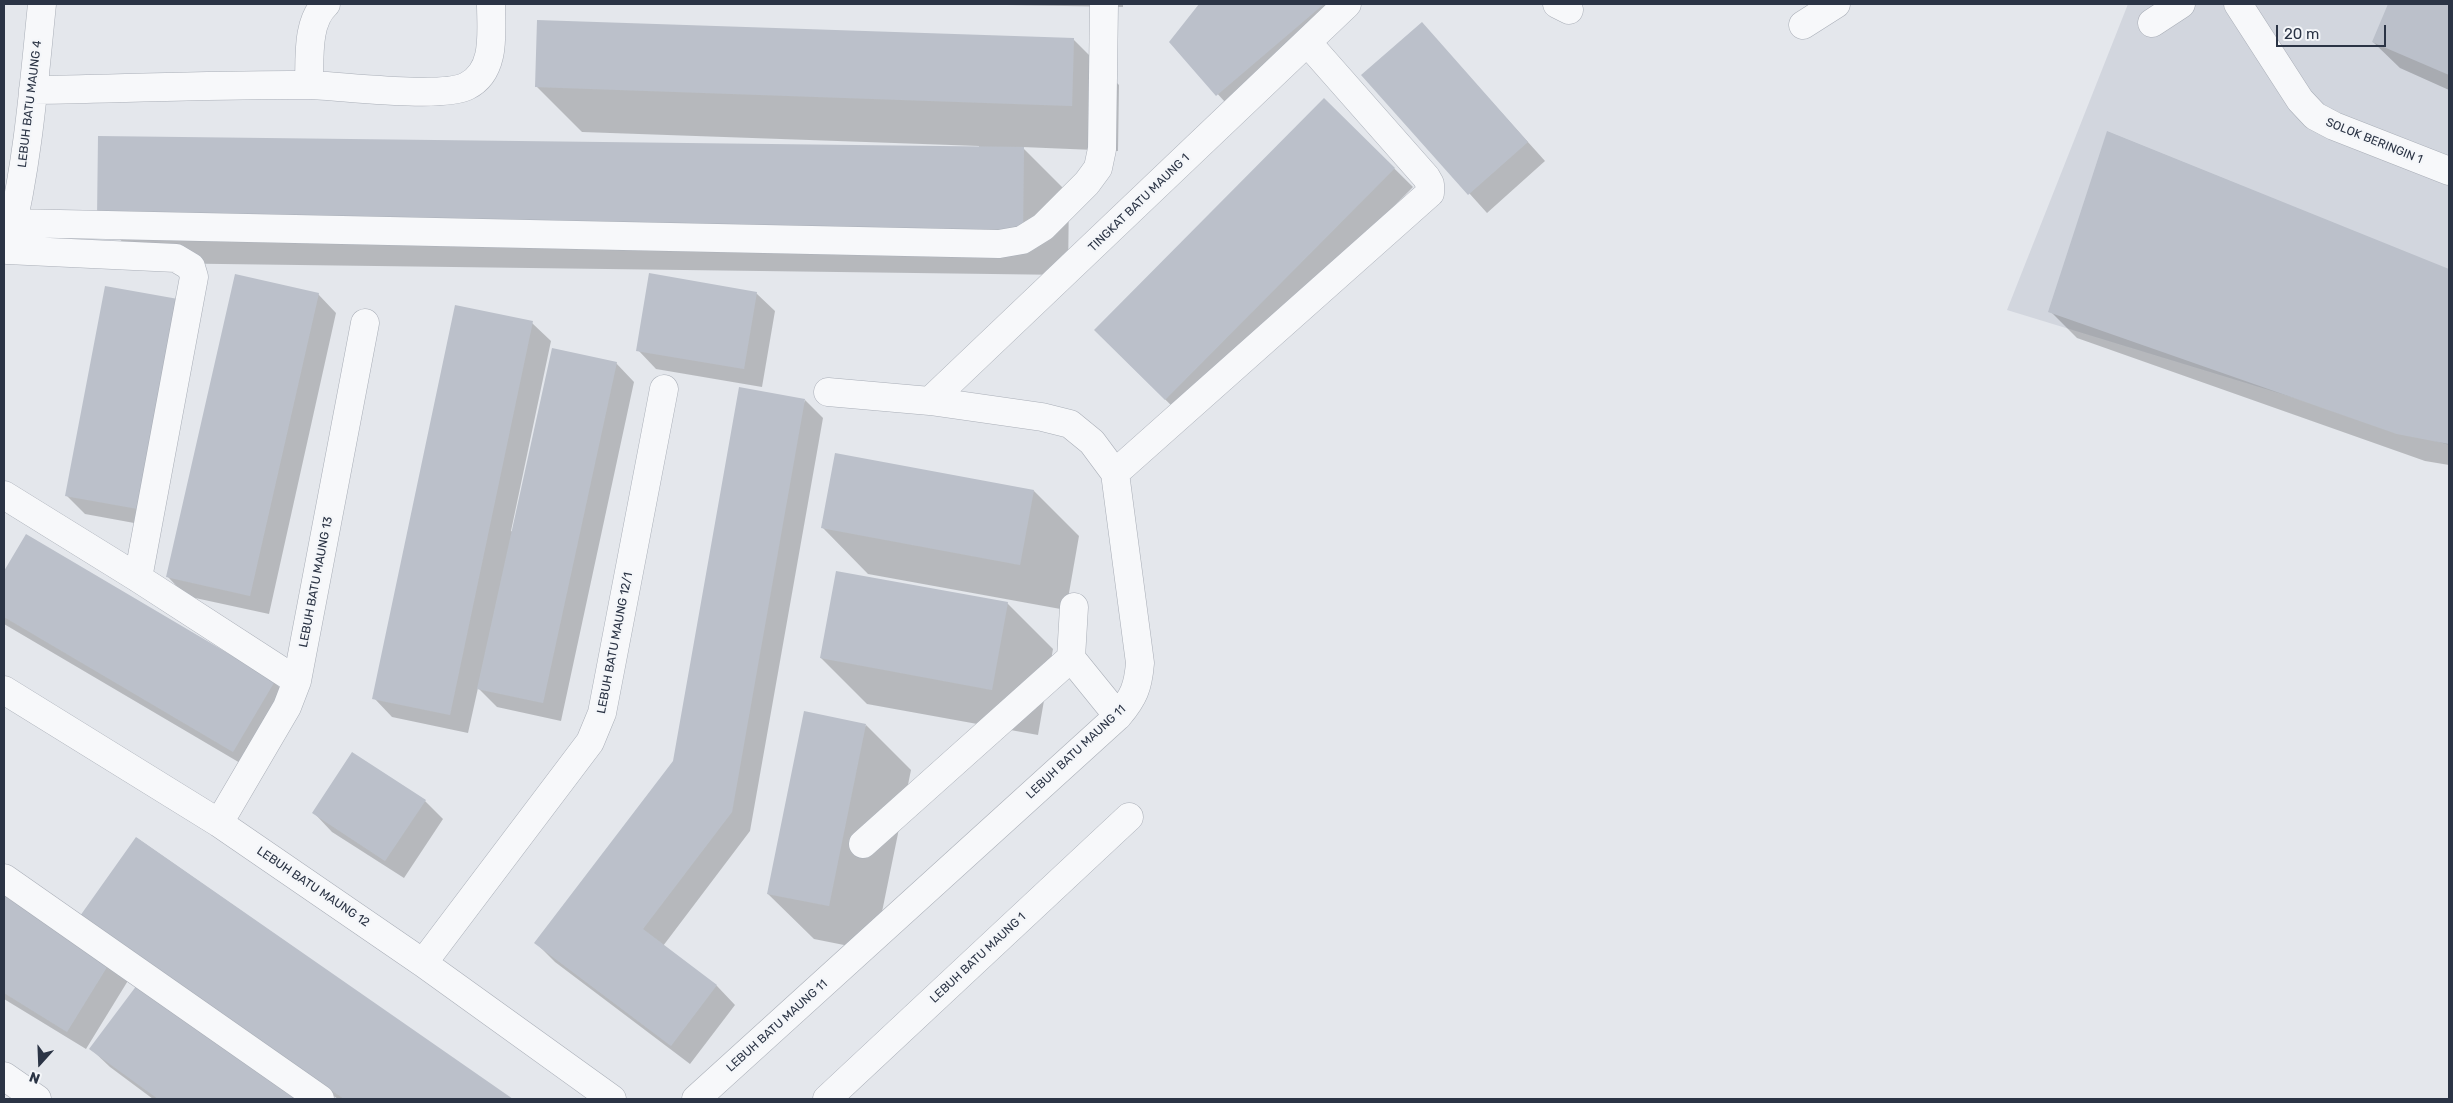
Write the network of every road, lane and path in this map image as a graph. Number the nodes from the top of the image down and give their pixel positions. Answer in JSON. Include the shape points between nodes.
{"nodes":[{"id":1,"x":42,"y":4,"type":"edge"},
{"id":2,"x":326,"y":4,"type":"edge"},
{"id":3,"x":491,"y":4,"type":"edge"},
{"id":4,"x":1104,"y":4,"type":"edge"},
{"id":5,"x":1347,"y":4,"type":"edge"},
{"id":6,"x":1836,"y":4,"type":"edge"},
{"id":7,"x":2181,"y":4,"type":"edge"},
{"id":8,"x":2238,"y":4,"type":"edge"},
{"id":9,"x":2152,"y":23,"type":"dead end"},
{"id":10,"x":1803,"y":25,"type":"dead end"},
{"id":11,"x":1307,"y":42,"type":"junction"},
{"id":12,"x":309,"y":85,"type":"junction"},
{"id":13,"x":33,"y":90,"type":"junction"},
{"id":14,"x":2449,"y":171,"type":"edge"},
{"id":15,"x":11,"y":210,"type":"edge"},
{"id":16,"x":5,"y":254,"type":"edge"},
{"id":17,"x":365,"y":323,"type":"dead end"},
{"id":18,"x":664,"y":389,"type":"dead end"},
{"id":19,"x":828,"y":392,"type":"dead end"},
{"id":20,"x":930,"y":402,"type":"junction"},
{"id":21,"x":1115,"y":473,"type":"junction"},
{"id":22,"x":4,"y":495,"type":"edge"},
{"id":23,"x":138,"y":578,"type":"junction"},
{"id":24,"x":1074,"y":607,"type":"dead end"},
{"id":25,"x":1071,"y":658,"type":"junction"},
{"id":26,"x":297,"y":681,"type":"junction"},
{"id":27,"x":4,"y":690,"type":"edge"},
{"id":28,"x":1118,"y":716,"type":"junction"},
{"id":29,"x":1129,"y":817,"type":"dead end"},
{"id":30,"x":219,"y":824,"type":"junction"},
{"id":31,"x":863,"y":844,"type":"dead end"},
{"id":32,"x":4,"y":878,"type":"edge"},
{"id":33,"x":423,"y":963,"type":"junction"},
{"id":34,"x":7,"y":1084,"type":"edge"},
{"id":35,"x":37,"y":1099,"type":"edge"},
{"id":36,"x":320,"y":1099,"type":"edge"},
{"id":37,"x":612,"y":1099,"type":"edge"},
{"id":38,"x":696,"y":1099,"type":"edge"},
{"id":39,"x":827,"y":1099,"type":"edge"}],
"edges":[{"from":1,"to":13,"type":"street","name":"LEBUH BATU MAUNG 4"},
{"from":2,"to":12,"type":"street","via":[[318,11],[312,33]]},
{"from":3,"to":12,"type":"street","via":[[492,45],[485,69],[468,86],[444,92]]},
{"from":4,"to":15,"type":"street","via":[[1102,148],[1098,168],[1043,227],[1022,240],[999,244]]},
{"from":5,"to":11,"type":"street","name":"TINGKAT BATU MAUNG 1"},
{"from":6,"to":10,"type":"street"},
{"from":7,"to":9,"type":"street"},
{"from":8,"to":14,"type":"street","name":"SOLOK BERINGIN 1","via":[[2300,100],[2315,116]]},
{"from":11,"to":20,"type":"street","name":"TINGKAT BATU MAUNG 1"},
{"from":11,"to":21,"type":"street","via":[[1426,177],[1430,193]]},
{"from":12,"to":13,"type":"street"},
{"from":13,"to":15,"type":"street","name":"LEBUH BATU MAUNG 4"},
{"from":15,"to":16,"type":"street","name":"LEBUH BATU MAUNG 4"},
{"from":16,"to":23,"type":"street","via":[[176,258],[191,267],[194,277]]},
{"from":17,"to":26,"type":"street","name":"LEBUH BATU MAUNG 13"},
{"from":18,"to":33,"type":"street","name":"LEBUH BATU MAUNG 12/1","via":[[602,713],[590,742]]},
{"from":19,"to":20,"type":"street","name":"LEBUH BATU MAUNG 11"},
{"from":20,"to":21,"type":"street","name":"LEBUH BATU MAUNG 11","via":[[1042,417],[1070,424],[1092,442]]},
{"from":21,"to":28,"type":"street","name":"LEBUH BATU MAUNG 11","via":[[1140,663],[1138,684]]},
{"from":22,"to":23,"type":"street"},
{"from":23,"to":26,"type":"street"},
{"from":24,"to":25,"type":"street"},
{"from":25,"to":28,"type":"street"},
{"from":25,"to":31,"type":"street"},
{"from":26,"to":30,"type":"street","name":"LEBUH BATU MAUNG 13","via":[[287,707]]},
{"from":27,"to":30,"type":"street","name":"LEBUH BATU MAUNG 12"},
{"from":28,"to":38,"type":"street","name":"LEBUH BATU MAUNG 11"},
{"from":29,"to":39,"type":"street","name":"LEBUH BATU MAUNG 1"},
{"from":30,"to":33,"type":"street","name":"LEBUH BATU MAUNG 12"},
{"from":32,"to":36,"type":"street"},
{"from":33,"to":37,"type":"street","name":"LEBUH BATU MAUNG 12"},
{"from":34,"to":35,"type":"street"}]}
